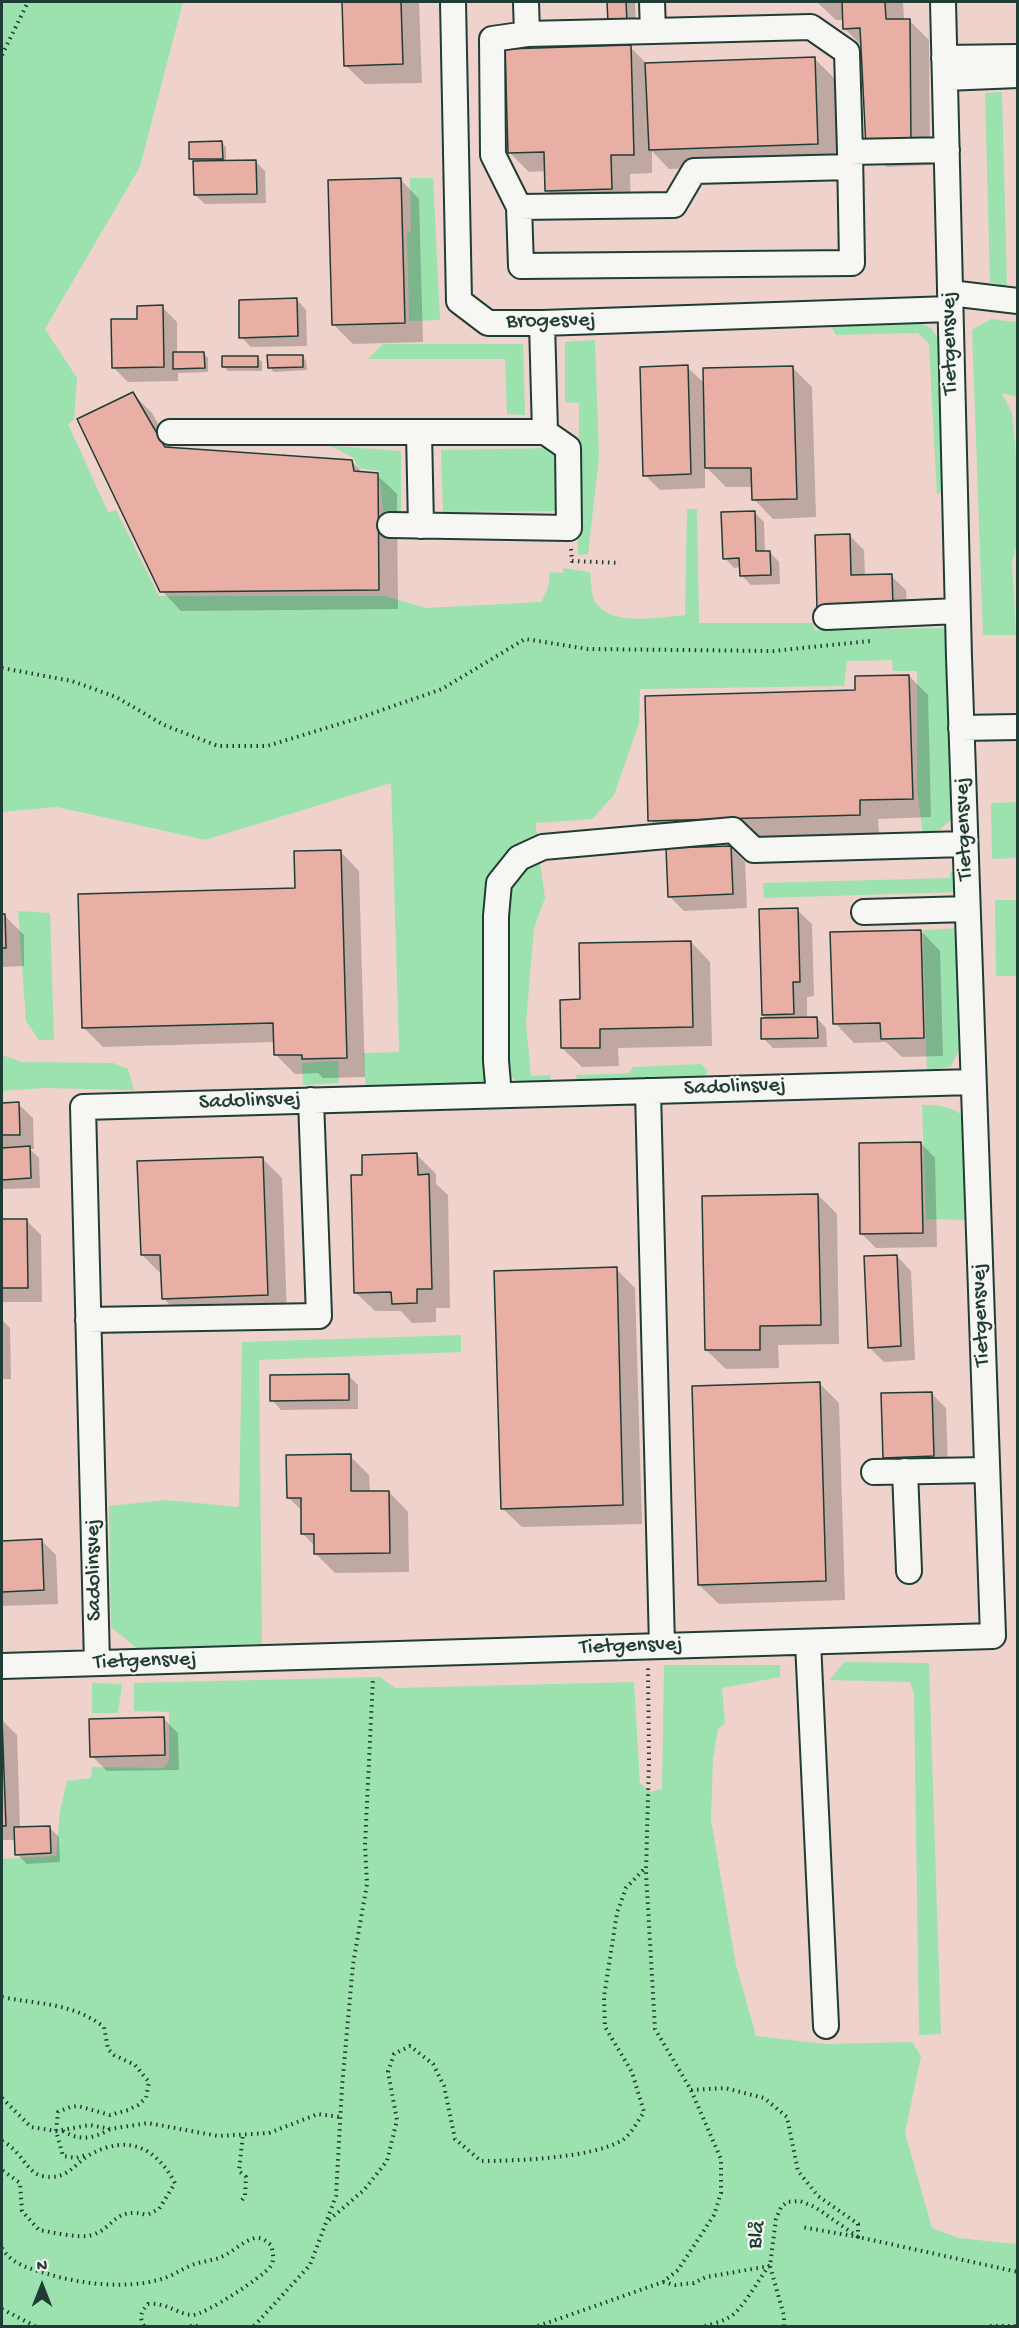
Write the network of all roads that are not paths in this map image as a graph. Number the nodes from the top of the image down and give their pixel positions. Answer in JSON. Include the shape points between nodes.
{"nodes":[{"id":1,"x":453,"y":2,"type":"edge"},
{"id":2,"x":526,"y":2,"type":"edge"},
{"id":3,"x":652,"y":2,"type":"edge"},
{"id":4,"x":943,"y":2,"type":"edge"},
{"id":5,"x":653,"y":31,"type":"junction"},
{"id":6,"x":527,"y":34,"type":"junction"},
{"id":7,"x":1017,"y":57,"type":"edge"},
{"id":8,"x":945,"y":68,"type":"junction"},
{"id":9,"x":1017,"y":75,"type":"edge"},
{"id":10,"x":946,"y":150,"type":"junction"},
{"id":11,"x":850,"y":160,"type":"junction"},
{"id":12,"x":519,"y":207,"type":"junction"},
{"id":13,"x":950,"y":301,"type":"junction"},
{"id":14,"x":1017,"y":301,"type":"edge"},
{"id":15,"x":542,"y":323,"type":"junction"},
{"id":16,"x":170,"y":432,"type":"dead end"},
{"id":17,"x":419,"y":432,"type":"junction"},
{"id":18,"x":545,"y":432,"type":"junction"},
{"id":19,"x":390,"y":525,"type":"dead end"},
{"id":20,"x":421,"y":526,"type":"junction"},
{"id":21,"x":957,"y":611,"type":"junction"},
{"id":22,"x":826,"y":617,"type":"dead end"},
{"id":23,"x":1017,"y":727,"type":"edge"},
{"id":24,"x":961,"y":729,"type":"junction"},
{"id":25,"x":965,"y":844,"type":"junction"},
{"id":26,"x":967,"y":909,"type":"junction"},
{"id":27,"x":864,"y":912,"type":"dead end"},
{"id":28,"x":973,"y":1082,"type":"junction"},
{"id":29,"x":648,"y":1091,"type":"junction"},
{"id":30,"x":500,"y":1095,"type":"junction"},
{"id":31,"x":311,"y":1100,"type":"junction"},
{"id":32,"x":88,"y":1320,"type":"junction"},
{"id":33,"x":987,"y":1470,"type":"junction"},
{"id":34,"x":905,"y":1471,"type":"junction"},
{"id":35,"x":874,"y":1472,"type":"dead end"},
{"id":36,"x":909,"y":1571,"type":"dead end"},
{"id":37,"x":808,"y":1642,"type":"junction"},
{"id":38,"x":655,"y":1646,"type":"junction"},
{"id":39,"x":97,"y":1663,"type":"junction"},
{"id":40,"x":2,"y":1666,"type":"edge"},
{"id":41,"x":826,"y":2026,"type":"dead end"}],
"edges":[{"from":1,"to":15,"type":"street","name":"Brogesvej","via":[[459,302],[488,323]]},
{"from":2,"to":6,"type":"street"},
{"from":3,"to":5,"type":"street"},
{"from":4,"to":8,"type":"street","name":"Tietgensvej"},
{"from":5,"to":6,"type":"street"},
{"from":5,"to":11,"type":"street","via":[[811,27],[847,52]]},
{"from":6,"to":12,"type":"street","via":[[492,39],[493,155]]},
{"from":7,"to":8,"type":"street"},
{"from":8,"to":9,"type":"street"},
{"from":8,"to":10,"type":"street","name":"Tietgensvej"},
{"from":10,"to":11,"type":"street"},
{"from":10,"to":13,"type":"street","name":"Tietgensvej"},
{"from":11,"to":12,"type":"street","via":[[694,171],[674,205]]},
{"from":11,"to":12,"type":"street","via":[[852,263],[521,266]]},
{"from":13,"to":14,"type":"street","name":"Brogesvej"},
{"from":13,"to":15,"type":"street","name":"Brogesvej"},
{"from":13,"to":21,"type":"street","name":"Tietgensvej"},
{"from":15,"to":18,"type":"street"},
{"from":16,"to":17,"type":"street"},
{"from":17,"to":18,"type":"street"},
{"from":17,"to":20,"type":"street"},
{"from":18,"to":20,"type":"street","via":[[568,448],[569,528]]},
{"from":19,"to":20,"type":"street"},
{"from":21,"to":22,"type":"street"},
{"from":21,"to":24,"type":"street","name":"Tietgensvej"},
{"from":23,"to":24,"type":"street"},
{"from":24,"to":25,"type":"street","name":"Tietgensvej"},
{"from":25,"to":26,"type":"street","name":"Tietgensvej"},
{"from":25,"to":30,"type":"street","via":[[754,850],[733,830],[543,847],[519,858],[499,883],[496,916],[496,1061]]},
{"from":26,"to":27,"type":"street"},
{"from":26,"to":28,"type":"street","name":"Tietgensvej"},
{"from":28,"to":29,"type":"street","name":"Sadolinsvej"},
{"from":28,"to":33,"type":"street","name":"Tietgensvej"},
{"from":29,"to":30,"type":"street","name":"Sadolinsvej"},
{"from":29,"to":38,"type":"street"},
{"from":30,"to":31,"type":"street","name":"Sadolinsvej"},
{"from":31,"to":32,"type":"street","name":"Sadolinsvej","via":[[83,1107]]},
{"from":31,"to":32,"type":"street","via":[[319,1316]]},
{"from":32,"to":39,"type":"street","name":"Sadolinsvej"},
{"from":33,"to":34,"type":"street"},
{"from":33,"to":37,"type":"street","name":"Tietgensvej","via":[[993,1636]]},
{"from":34,"to":35,"type":"street"},
{"from":34,"to":36,"type":"street"},
{"from":37,"to":38,"type":"street","name":"Tietgensvej"},
{"from":37,"to":41,"type":"street"},
{"from":38,"to":39,"type":"street","name":"Tietgensvej"},
{"from":39,"to":40,"type":"street","name":"Tietgensvej"}]}
